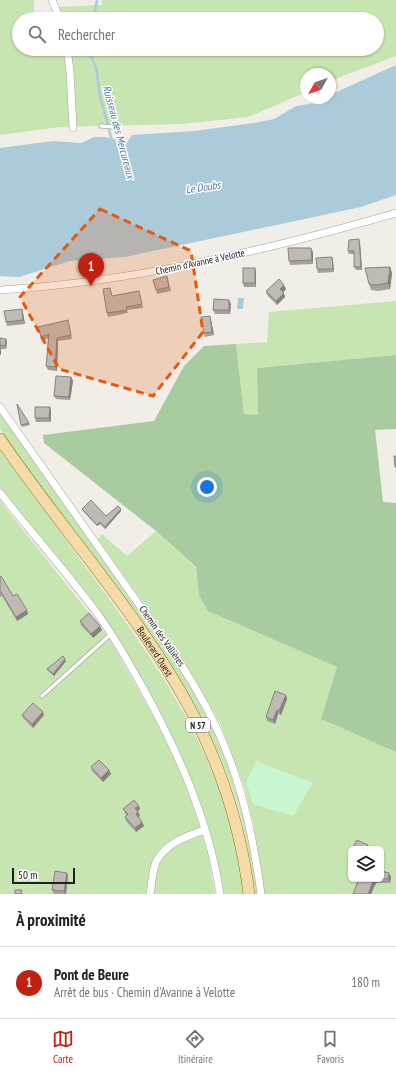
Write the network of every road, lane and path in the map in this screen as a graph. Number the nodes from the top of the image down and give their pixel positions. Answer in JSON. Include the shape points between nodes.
{"nodes":[{"id":1,"x":52,"y":0,"type":"edge"},
{"id":2,"x":57,"y":12,"type":"edge"},
{"id":3,"x":68,"y":56,"type":"edge"},
{"id":4,"x":101,"y":126,"type":"dead end"},
{"id":5,"x":114,"y":127,"type":"dead end"},
{"id":6,"x":73,"y":128,"type":"dead end"},
{"id":7,"x":396,"y":213,"type":"edge"},
{"id":8,"x":0,"y":290,"type":"edge"},
{"id":9,"x":0,"y":407,"type":"edge"},
{"id":10,"x":0,"y":440,"type":"edge"},
{"id":11,"x":0,"y":493,"type":"edge"},
{"id":12,"x":111,"y":634,"type":"junction"},
{"id":13,"x":42,"y":696,"type":"dead end"},
{"id":14,"x":204,"y":830,"type":"junction"},
{"id":15,"x":150,"y":894,"type":"edge"},
{"id":16,"x":220,"y":894,"type":"edge"},
{"id":17,"x":249,"y":894,"type":"edge"},
{"id":18,"x":261,"y":894,"type":"edge"}],
"edges":[{"from":1,"to":2,"type":"street"},
{"from":3,"to":6,"type":"street"},
{"from":4,"to":5,"type":"lane"},
{"from":7,"to":8,"type":"street","name":"Chemin d'Avanne à Velotte","via":[[247,252],[137,275]]},
{"from":9,"to":18,"type":"street","name":"Chemin des Vallières","via":[[178,660],[204,702],[224,742],[243,797],[254,843]]},
{"from":10,"to":17,"type":"main road","name":"Boulevard Ouest","number":"N 57","via":[[149,643],[189,708],[214,759],[231,807]]},
{"from":11,"to":12,"type":"street"},
{"from":12,"to":13,"type":"lane"},
{"from":12,"to":14,"type":"street","via":[[175,750]]},
{"from":14,"to":15,"type":"street","via":[[187,836],[165,851],[157,861]]},
{"from":14,"to":16,"type":"street"}]}
